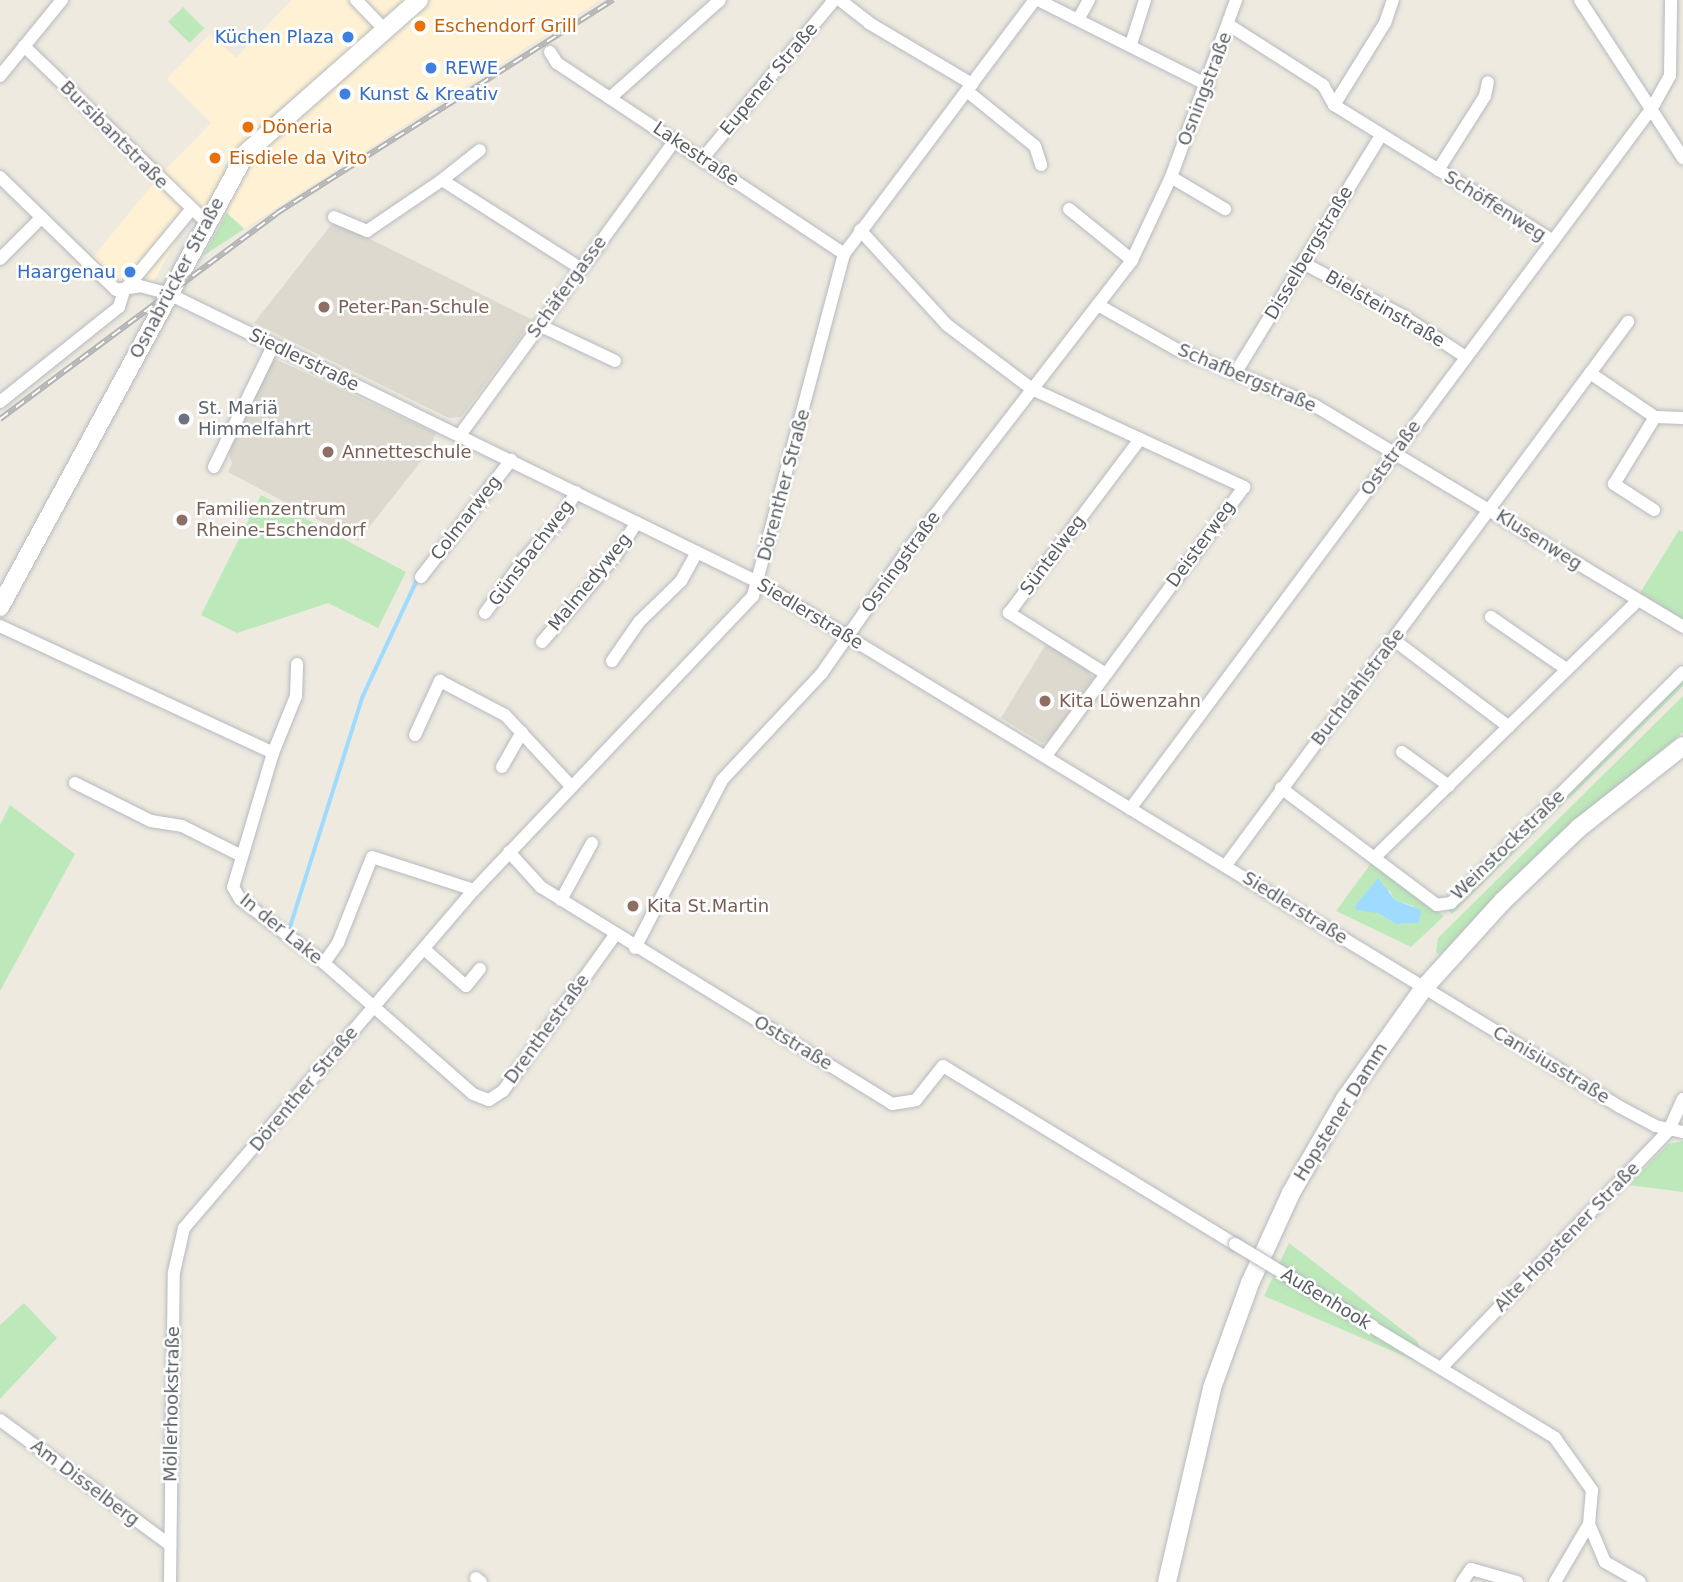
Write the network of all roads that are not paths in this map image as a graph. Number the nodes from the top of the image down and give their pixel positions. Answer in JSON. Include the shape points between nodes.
{"nodes":[{"id":1,"x":62,"y":0,"type":"edge"},
{"id":2,"x":356,"y":0,"type":"edge"},
{"id":3,"x":419,"y":0,"type":"edge"},
{"id":4,"x":720,"y":0,"type":"edge"},
{"id":5,"x":834,"y":0,"type":"edge"},
{"id":6,"x":840,"y":0,"type":"edge"},
{"id":7,"x":1036,"y":0,"type":"edge"},
{"id":8,"x":1089,"y":0,"type":"edge"},
{"id":9,"x":1145,"y":0,"type":"edge"},
{"id":10,"x":1236,"y":0,"type":"edge"},
{"id":11,"x":1393,"y":0,"type":"edge"},
{"id":12,"x":1580,"y":0,"type":"edge"},
{"id":13,"x":1671,"y":0,"type":"edge"},
{"id":14,"x":1079,"y":18,"type":"junction"},
{"id":15,"x":1229,"y":25,"type":"junction"},
{"id":16,"x":384,"y":29,"type":"junction"},
{"id":17,"x":1130,"y":44,"type":"junction"},
{"id":18,"x":24,"y":46,"type":"junction"},
{"id":19,"x":550,"y":52,"type":"dead end"},
{"id":20,"x":0,"y":76,"type":"edge"},
{"id":21,"x":1488,"y":82,"type":"dead end"},
{"id":22,"x":1208,"y":85,"type":"junction"},
{"id":23,"x":969,"y":88,"type":"junction"},
{"id":24,"x":610,"y":98,"type":"junction"},
{"id":25,"x":1334,"y":105,"type":"junction"},
{"id":26,"x":1652,"y":108,"type":"junction"},
{"id":27,"x":1381,"y":135,"type":"junction"},
{"id":28,"x":675,"y":140,"type":"junction"},
{"id":29,"x":480,"y":150,"type":"dead end"},
{"id":30,"x":1683,"y":158,"type":"edge"},
{"id":31,"x":703,"y":159,"type":"junction"},
{"id":32,"x":1041,"y":165,"type":"dead end"},
{"id":33,"x":1438,"y":170,"type":"junction"},
{"id":34,"x":0,"y":177,"type":"edge"},
{"id":35,"x":1171,"y":177,"type":"junction"},
{"id":36,"x":442,"y":180,"type":"junction"},
{"id":37,"x":1069,"y":209,"type":"dead end"},
{"id":38,"x":1225,"y":209,"type":"dead end"},
{"id":39,"x":190,"y":211,"type":"junction"},
{"id":40,"x":42,"y":217,"type":"junction"},
{"id":41,"x":334,"y":217,"type":"dead end"},
{"id":42,"x":206,"y":222,"type":"junction"},
{"id":43,"x":860,"y":230,"type":"junction"},
{"id":44,"x":1553,"y":241,"type":"junction"},
{"id":45,"x":844,"y":254,"type":"junction"},
{"id":46,"x":0,"y":259,"type":"edge"},
{"id":47,"x":1132,"y":260,"type":"junction"},
{"id":48,"x":1303,"y":263,"type":"junction"},
{"id":49,"x":580,"y":268,"type":"junction"},
{"id":50,"x":124,"y":291,"type":"junction"},
{"id":51,"x":167,"y":293,"type":"junction"},
{"id":52,"x":1098,"y":305,"type":"junction"},
{"id":53,"x":1628,"y":322,"type":"dead end"},
{"id":54,"x":539,"y":325,"type":"junction"},
{"id":55,"x":273,"y":346,"type":"junction"},
{"id":56,"x":1466,"y":357,"type":"junction"},
{"id":57,"x":615,"y":361,"type":"dead end"},
{"id":58,"x":1236,"y":372,"type":"junction"},
{"id":59,"x":1590,"y":373,"type":"junction"},
{"id":60,"x":1032,"y":389,"type":"junction"},
{"id":61,"x":0,"y":402,"type":"edge"},
{"id":62,"x":1655,"y":417,"type":"junction"},
{"id":63,"x":1683,"y":418,"type":"edge"},
{"id":64,"x":460,"y":435,"type":"junction"},
{"id":65,"x":1140,"y":439,"type":"junction"},
{"id":66,"x":1395,"y":452,"type":"junction"},
{"id":67,"x":511,"y":460,"type":"junction"},
{"id":68,"x":214,"y":467,"type":"dead end"},
{"id":69,"x":576,"y":492,"type":"junction"},
{"id":70,"x":1490,"y":509,"type":"junction"},
{"id":71,"x":1654,"y":510,"type":"dead end"},
{"id":72,"x":637,"y":522,"type":"junction"},
{"id":73,"x":697,"y":552,"type":"junction"},
{"id":74,"x":421,"y":577,"type":"dead end"},
{"id":75,"x":758,"y":582,"type":"junction"},
{"id":76,"x":3,"y":594,"type":"edge"},
{"id":77,"x":1637,"y":601,"type":"junction"},
{"id":78,"x":485,"y":613,"type":"dead end"},
{"id":79,"x":1491,"y":617,"type":"dead end"},
{"id":80,"x":0,"y":626,"type":"edge"},
{"id":81,"x":1683,"y":627,"type":"edge"},
{"id":82,"x":849,"y":635,"type":"junction"},
{"id":83,"x":1394,"y":640,"type":"junction"},
{"id":84,"x":542,"y":642,"type":"dead end"},
{"id":85,"x":612,"y":662,"type":"dead end"},
{"id":86,"x":297,"y":664,"type":"dead end"},
{"id":87,"x":1566,"y":669,"type":"junction"},
{"id":88,"x":1683,"y":672,"type":"edge"},
{"id":89,"x":1106,"y":674,"type":"junction"},
{"id":90,"x":1509,"y":727,"type":"junction"},
{"id":91,"x":522,"y":732,"type":"junction"},
{"id":92,"x":415,"y":735,"type":"dead end"},
{"id":93,"x":1683,"y":746,"type":"edge"},
{"id":94,"x":1402,"y":752,"type":"dead end"},
{"id":95,"x":273,"y":753,"type":"junction"},
{"id":96,"x":1046,"y":756,"type":"junction"},
{"id":97,"x":502,"y":767,"type":"dead end"},
{"id":98,"x":75,"y":783,"type":"dead end"},
{"id":99,"x":570,"y":786,"type":"junction"},
{"id":100,"x":1448,"y":786,"type":"junction"},
{"id":101,"x":1282,"y":788,"type":"junction"},
{"id":102,"x":1130,"y":809,"type":"junction"},
{"id":103,"x":592,"y":843,"type":"dead end"},
{"id":104,"x":509,"y":852,"type":"junction"},
{"id":105,"x":240,"y":855,"type":"junction"},
{"id":106,"x":1375,"y":857,"type":"junction"},
{"id":107,"x":1226,"y":865,"type":"junction"},
{"id":108,"x":474,"y":890,"type":"junction"},
{"id":109,"x":561,"y":900,"type":"junction"},
{"id":110,"x":615,"y":935,"type":"junction"},
{"id":111,"x":635,"y":948,"type":"junction"},
{"id":112,"x":424,"y":949,"type":"junction"},
{"id":113,"x":324,"y":963,"type":"junction"},
{"id":114,"x":480,"y":970,"type":"dead end"},
{"id":115,"x":1424,"y":988,"type":"junction"},
{"id":116,"x":373,"y":1008,"type":"junction"},
{"id":117,"x":943,"y":1066,"type":"joint"},
{"id":118,"x":1683,"y":1099,"type":"edge"},
{"id":119,"x":1669,"y":1130,"type":"junction"},
{"id":120,"x":1683,"y":1132,"type":"edge"},
{"id":121,"x":184,"y":1228,"type":"joint"},
{"id":122,"x":1441,"y":1368,"type":"junction"},
{"id":123,"x":0,"y":1420,"type":"edge"},
{"id":124,"x":1589,"y":1524,"type":"junction"},
{"id":125,"x":170,"y":1545,"type":"junction"},
{"id":126,"x":170,"y":1582,"type":"edge"},
{"id":127,"x":1167,"y":1582,"type":"edge"},
{"id":128,"x":1462,"y":1582,"type":"edge"},
{"id":129,"x":1517,"y":1582,"type":"edge"},
{"id":130,"x":1555,"y":1582,"type":"edge"},
{"id":131,"x":1640,"y":1582,"type":"edge"}],
"edges":[{"from":1,"to":18,"type":"street"},
{"from":2,"to":16,"type":"street"},
{"from":3,"to":16,"type":"main road","name":"Osnabrücker Straße"},
{"from":4,"to":24,"type":"street"},
{"from":5,"to":31,"type":"street","name":"Eupener Straße"},
{"from":6,"to":23,"type":"street"},
{"from":7,"to":14,"type":"street"},
{"from":7,"to":23,"type":"street","name":"Dörenther Straße"},
{"from":8,"to":14,"type":"street"},
{"from":9,"to":17,"type":"street"},
{"from":10,"to":15,"type":"street","name":"Osningstraße"},
{"from":11,"to":25,"type":"street","via":[[1385,23]]},
{"from":12,"to":26,"type":"street"},
{"from":13,"to":26,"type":"street","name":"Oststraße","via":[[1670,76]]},
{"from":14,"to":17,"type":"street"},
{"from":15,"to":22,"type":"street","name":"Osningstraße"},
{"from":15,"to":25,"type":"street","name":"Schöffenweg","via":[[1323,85]]},
{"from":16,"to":42,"type":"main road","name":"Osnabrücker Straße","via":[[246,153]]},
{"from":17,"to":22,"type":"street"},
{"from":18,"to":20,"type":"street"},
{"from":18,"to":39,"type":"street","name":"Bursibantstraße"},
{"from":19,"to":24,"type":"street","name":"Lakestraße","via":[[557,63]]},
{"from":21,"to":33,"type":"street","name":"Schöffenweg","via":[[1485,96]]},
{"from":22,"to":35,"type":"street","name":"Osningstraße"},
{"from":23,"to":32,"type":"street","via":[[1035,146]]},
{"from":23,"to":43,"type":"street","name":"Dörenther Straße"},
{"from":24,"to":28,"type":"street","name":"Lakestraße"},
{"from":25,"to":27,"type":"street","name":"Schöffenweg"},
{"from":26,"to":30,"type":"street"},
{"from":26,"to":44,"type":"street","name":"Oststraße"},
{"from":27,"to":33,"type":"street","name":"Schöffenweg"},
{"from":27,"to":48,"type":"street","name":"Disselbergstraße"},
{"from":28,"to":31,"type":"street","name":"Lakestraße"},
{"from":28,"to":49,"type":"street","name":"Schäfergasse"},
{"from":29,"to":36,"type":"street"},
{"from":31,"to":45,"type":"street","name":"Lakestraße"},
{"from":33,"to":44,"type":"street","name":"Schöffenweg"},
{"from":34,"to":40,"type":"street"},
{"from":35,"to":38,"type":"street"},
{"from":35,"to":47,"type":"street","name":"Osningstraße"},
{"from":36,"to":41,"type":"street","via":[[367,231]]},
{"from":36,"to":49,"type":"street"},
{"from":37,"to":47,"type":"street"},
{"from":39,"to":42,"type":"street","name":"Bursibantstraße"},
{"from":39,"to":50,"type":"street","name":"Osnabrücker Straße"},
{"from":40,"to":46,"type":"street"},
{"from":40,"to":50,"type":"street","via":[[116,290]]},
{"from":42,"to":51,"type":"main road","name":"Osnabrücker Straße"},
{"from":43,"to":45,"type":"street","name":"Dörenther Straße"},
{"from":43,"to":60,"type":"street","via":[[947,325]]},
{"from":44,"to":56,"type":"street","name":"Oststraße"},
{"from":45,"to":75,"type":"street","name":"Dörenther Straße"},
{"from":47,"to":52,"type":"street","name":"Osningstraße"},
{"from":48,"to":56,"type":"street","name":"Bielsteinstraße","via":[[1402,316]]},
{"from":48,"to":58,"type":"street","name":"Disselbergstraße"},
{"from":49,"to":54,"type":"street","name":"Schäfergasse"},
{"from":50,"to":51,"type":"street","name":"Siedlerstraße","via":[[141,286]]},
{"from":50,"to":61,"type":"street","name":"Osnabrücker Straße","via":[[119,307],[102,324]]},
{"from":51,"to":55,"type":"street","name":"Siedlerstraße"},
{"from":51,"to":76,"type":"main road","name":"Osnabrücker Straße"},
{"from":52,"to":58,"type":"street","name":"Schafbergstraße","via":[[1176,349]]},
{"from":52,"to":60,"type":"street","name":"Osningstraße"},
{"from":53,"to":59,"type":"street","name":"Buchdahlstraße"},
{"from":54,"to":57,"type":"street"},
{"from":54,"to":64,"type":"street","name":"Schäfergasse"},
{"from":55,"to":64,"type":"street","name":"Siedlerstraße"},
{"from":55,"to":68,"type":"street"},
{"from":56,"to":66,"type":"street","name":"Oststraße"},
{"from":58,"to":66,"type":"street","name":"Schafbergstraße","via":[[1314,405]]},
{"from":59,"to":62,"type":"street"},
{"from":59,"to":70,"type":"street","name":"Buchdahlstraße"},
{"from":60,"to":65,"type":"street","name":"Deisterweg"},
{"from":60,"to":82,"type":"street","name":"Osningstraße"},
{"from":62,"to":63,"type":"street"},
{"from":62,"to":71,"type":"street","via":[[1614,484]]},
{"from":64,"to":67,"type":"street","name":"Siedlerstraße"},
{"from":65,"to":89,"type":"street","name":"Süntelweg","via":[[1009,613]]},
{"from":65,"to":89,"type":"street","name":"Deisterweg","via":[[1244,487]]},
{"from":66,"to":70,"type":"street","name":"Klusenweg"},
{"from":66,"to":102,"type":"street","name":"Oststraße"},
{"from":67,"to":69,"type":"street","name":"Siedlerstraße"},
{"from":67,"to":74,"type":"street","name":"Colmarweg"},
{"from":69,"to":72,"type":"street","name":"Siedlerstraße"},
{"from":69,"to":78,"type":"street","name":"Günsbachweg","via":[[561,520],[525,558]]},
{"from":70,"to":77,"type":"street","name":"Klusenweg"},
{"from":70,"to":83,"type":"street","name":"Buchdahlstraße"},
{"from":72,"to":73,"type":"street","name":"Siedlerstraße"},
{"from":72,"to":84,"type":"street","name":"Malmedyweg","via":[[615,556]]},
{"from":73,"to":75,"type":"street","name":"Siedlerstraße"},
{"from":73,"to":85,"type":"street","via":[[681,581],[639,622]]},
{"from":75,"to":82,"type":"street","name":"Siedlerstraße"},
{"from":75,"to":99,"type":"street","name":"Dörenther Straße","via":[[744,608]]},
{"from":77,"to":81,"type":"street","name":"Klusenweg"},
{"from":77,"to":87,"type":"street"},
{"from":79,"to":87,"type":"street"},
{"from":80,"to":95,"type":"street"},
{"from":82,"to":96,"type":"street","name":"Siedlerstraße"},
{"from":82,"to":111,"type":"street","name":"Osningstraße","via":[[822,673],[722,780]]},
{"from":83,"to":90,"type":"street"},
{"from":83,"to":101,"type":"street","name":"Buchdahlstraße"},
{"from":86,"to":95,"type":"street","name":"In der Lake","via":[[296,696]]},
{"from":87,"to":90,"type":"street"},
{"from":88,"to":106,"type":"street","name":"Weinstockstraße","via":[[1451,903],[1437,905]]},
{"from":89,"to":96,"type":"street","name":"Deisterweg"},
{"from":90,"to":100,"type":"street"},
{"from":91,"to":92,"type":"street","via":[[505,715],[440,681]]},
{"from":91,"to":97,"type":"street"},
{"from":91,"to":99,"type":"street"},
{"from":93,"to":115,"type":"main road","name":"Hopstener Damm","via":[[1543,862]]},
{"from":94,"to":100,"type":"street"},
{"from":95,"to":105,"type":"street","name":"In der Lake"},
{"from":96,"to":102,"type":"street","name":"Siedlerstraße"},
{"from":98,"to":105,"type":"street","via":[[151,821],[182,826]]},
{"from":99,"to":104,"type":"street","name":"Dörenther Straße"},
{"from":100,"to":106,"type":"street"},
{"from":101,"to":106,"type":"street","name":"Weinstockstraße"},
{"from":101,"to":107,"type":"street","name":"Buchdahlstraße"},
{"from":102,"to":107,"type":"street","name":"Siedlerstraße"},
{"from":103,"to":109,"type":"street"},
{"from":104,"to":108,"type":"street","name":"Dörenther Straße"},
{"from":104,"to":109,"type":"street","via":[[541,887]]},
{"from":105,"to":113,"type":"street","name":"In der Lake","via":[[233,887],[240,899]]},
{"from":107,"to":115,"type":"street","name":"Siedlerstraße"},
{"from":108,"to":112,"type":"street","name":"Dörenther Straße"},
{"from":108,"to":113,"type":"street","via":[[372,857],[338,943]]},
{"from":109,"to":110,"type":"street"},
{"from":110,"to":111,"type":"street"},
{"from":110,"to":116,"type":"street","name":"Drenthestraße","via":[[503,1091],[489,1100],[473,1094]]},
{"from":111,"to":117,"type":"street","name":"Oststraße","via":[[892,1104],[916,1100]]},
{"from":112,"to":114,"type":"street","via":[[466,986]]},
{"from":112,"to":116,"type":"street","name":"Dörenther Straße"},
{"from":113,"to":116,"type":"street","name":"In der Lake"},
{"from":115,"to":119,"type":"street","name":"Canisiusstraße","via":[[1620,1107]]},
{"from":115,"to":127,"type":"main road","name":"Hopstener Damm","via":[[1319,1142],[1250,1283],[1212,1388]]},
{"from":116,"to":121,"type":"street","name":"Dörenther Straße"},
{"from":117,"to":122,"type":"street","name":"Außenhook","bridge":true},
{"from":118,"to":119,"type":"street","name":"Alte Hopstener Straße"},
{"from":119,"to":120,"type":"street","name":"Canisiusstraße"},
{"from":119,"to":122,"type":"street","name":"Alte Hopstener Straße"},
{"from":121,"to":125,"type":"street","name":"Möllerhookstraße","via":[[174,1272]]},
{"from":122,"to":124,"type":"street","name":"Außenhook","via":[[1555,1438],[1592,1490]]},
{"from":123,"to":125,"type":"street","name":"Am Disselberg"},
{"from":124,"to":130,"type":"street"},
{"from":124,"to":131,"type":"street","name":"Außenhook","via":[[1605,1562]]},
{"from":125,"to":126,"type":"street","name":"Möllerhookstraße"},
{"from":128,"to":129,"type":"street","via":[[1471,1569]]}]}
